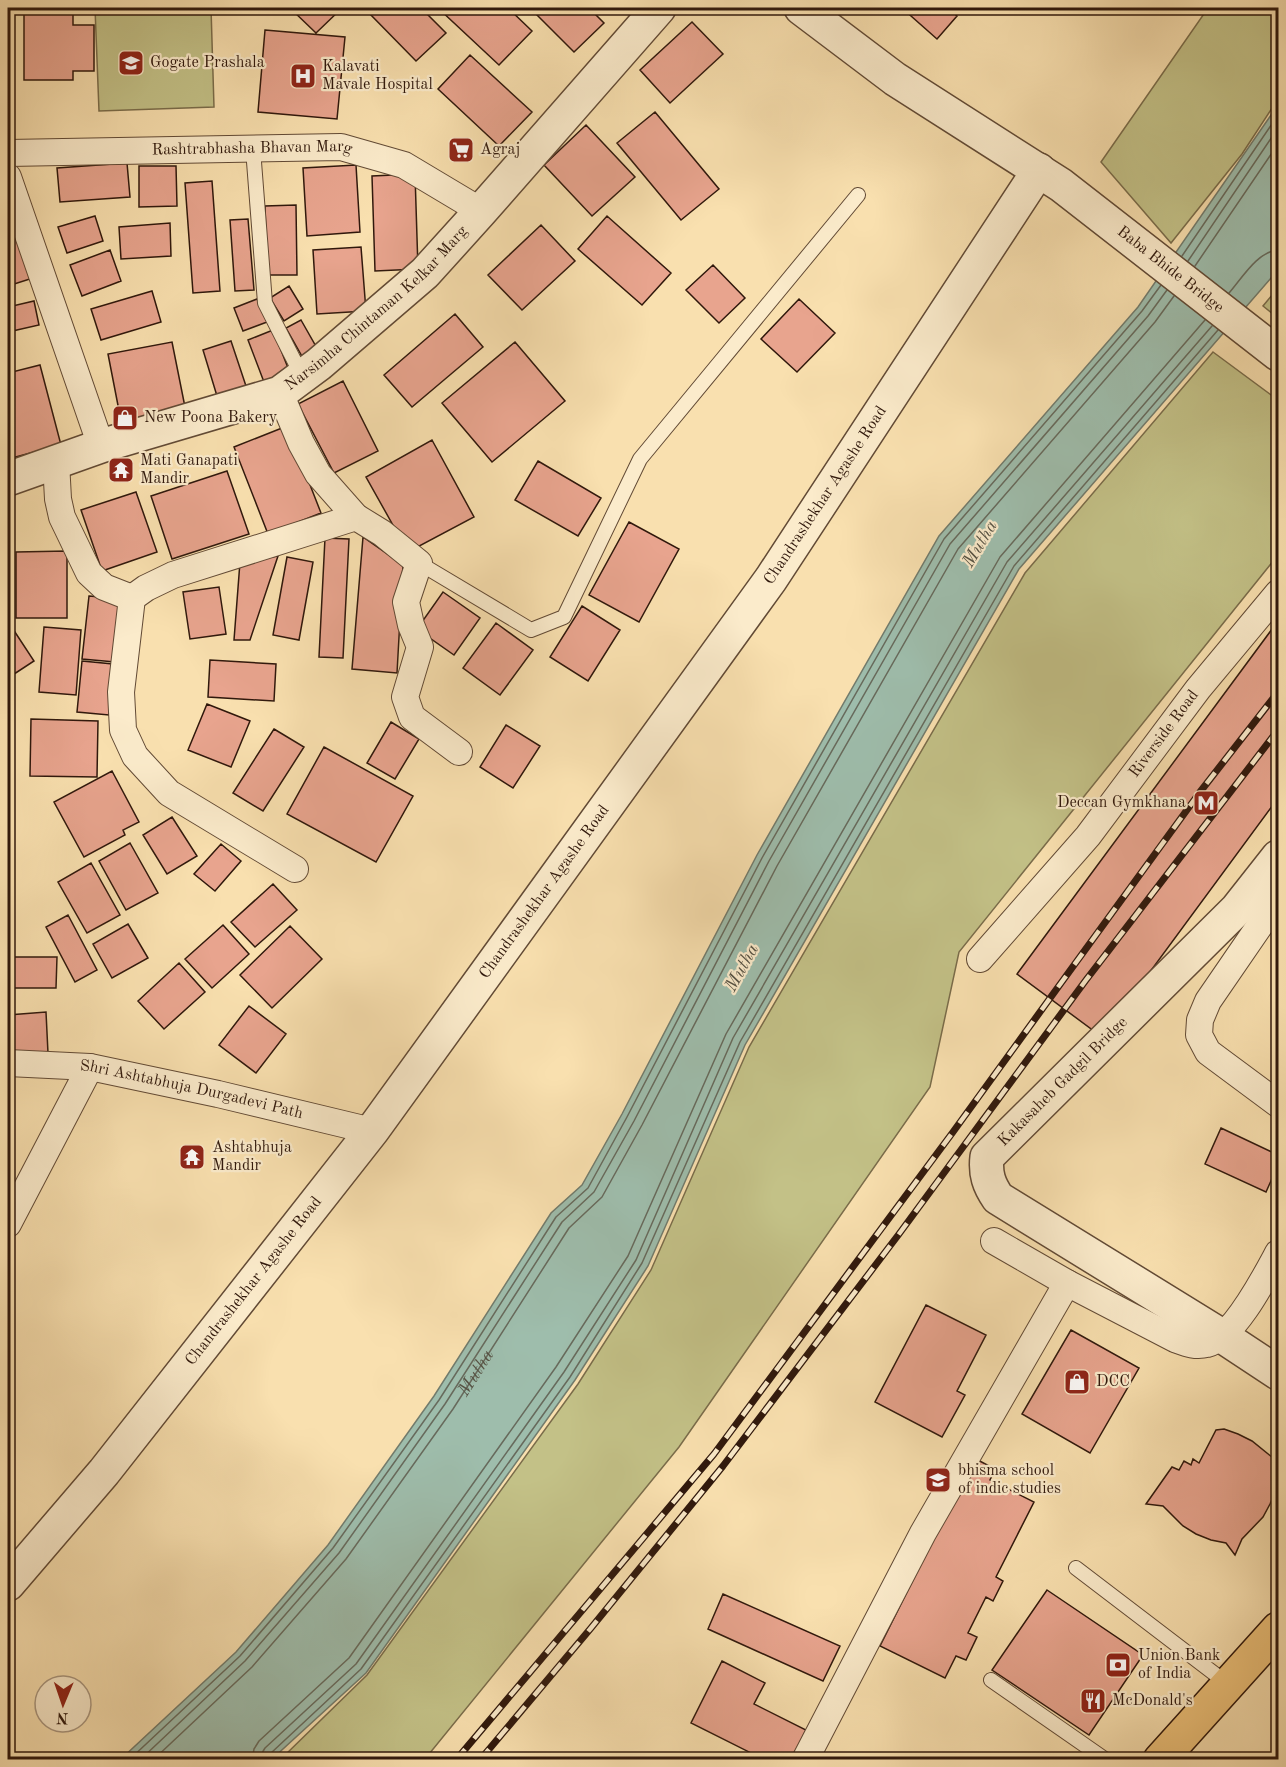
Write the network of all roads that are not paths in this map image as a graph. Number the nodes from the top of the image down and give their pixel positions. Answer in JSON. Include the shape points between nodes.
{"nodes":[{"id":1,"x":659,"y":8,"type":"edge"},
{"id":2,"x":801,"y":8,"type":"edge"},
{"id":3,"x":253,"y":149,"type":"junction"},
{"id":4,"x":8,"y":153,"type":"edge"},
{"id":5,"x":8,"y":177,"type":"edge"},
{"id":6,"x":1050,"y":177,"type":"junction"},
{"id":7,"x":858,"y":195,"type":"dead end"},
{"id":8,"x":482,"y":211,"type":"junction"},
{"id":9,"x":1278,"y":354,"type":"edge"},
{"id":10,"x":291,"y":384,"type":"junction"},
{"id":11,"x":101,"y":446,"type":"junction"},
{"id":12,"x":56,"y":462,"type":"junction"},
{"id":13,"x":9,"y":482,"type":"edge"},
{"id":14,"x":356,"y":517,"type":"junction"},
{"id":15,"x":419,"y":563,"type":"junction"},
{"id":16,"x":1278,"y":593,"type":"edge"},
{"id":17,"x":132,"y":598,"type":"junction"},
{"id":18,"x":459,"y":752,"type":"dead end"},
{"id":19,"x":1278,"y":857,"type":"edge"},
{"id":20,"x":295,"y":870,"type":"dead end"},
{"id":21,"x":1278,"y":899,"type":"edge"},
{"id":22,"x":980,"y":959,"type":"dead end"},
{"id":23,"x":8,"y":1063,"type":"edge"},
{"id":24,"x":90,"y":1067,"type":"junction"},
{"id":25,"x":1278,"y":1104,"type":"edge"},
{"id":26,"x":372,"y":1131,"type":"junction"},
{"id":27,"x":8,"y":1224,"type":"edge"},
{"id":28,"x":994,"y":1241,"type":"dead end"},
{"id":29,"x":1278,"y":1253,"type":"edge"},
{"id":30,"x":1067,"y":1283,"type":"junction"},
{"id":31,"x":1210,"y":1328,"type":"junction"},
{"id":32,"x":1278,"y":1373,"type":"edge"},
{"id":33,"x":1076,"y":1568,"type":"dead end"},
{"id":34,"x":8,"y":1584,"type":"edge"},
{"id":35,"x":1278,"y":1629,"type":"edge"},
{"id":36,"x":992,"y":1680,"type":"dead end"},
{"id":37,"x":1228,"y":1684,"type":"junction"},
{"id":38,"x":805,"y":1760,"type":"edge"},
{"id":39,"x":1106,"y":1760,"type":"edge"},
{"id":40,"x":1160,"y":1760,"type":"edge"}],
"edges":[{"from":1,"to":8,"type":"street","name":"Narsimha Chintaman Kelkar Marg"},
{"from":2,"to":6,"type":"street","name":"Baba Bhide Bridge","via":[[895,80]]},
{"from":3,"to":4,"type":"street","name":"Rashtrabhasha Bhavan Marg"},
{"from":3,"to":8,"type":"street","name":"Rashtrabhasha Bhavan Marg","via":[[341,147],[404,165]]},
{"from":3,"to":10,"type":"lane","via":[[265,303]]},
{"from":5,"to":11,"type":"street"},
{"from":6,"to":9,"type":"street","name":"Baba Bhide Bridge"},
{"from":6,"to":26,"type":"street","name":"Chandrashekhar Agashe Road","via":[[771,579]]},
{"from":7,"to":15,"type":"lane","via":[[640,459],[564,617],[531,630]]},
{"from":8,"to":10,"type":"street","name":"Narsimha Chintaman Kelkar Marg","via":[[425,273]]},
{"from":10,"to":11,"type":"street","name":"Narsimha Chintaman Kelkar Marg"},
{"from":10,"to":14,"type":"street","via":[[301,443],[318,474]]},
{"from":11,"to":12,"type":"street","name":"Narsimha Chintaman Kelkar Marg"},
{"from":12,"to":13,"type":"street","name":"Narsimha Chintaman Kelkar Marg"},
{"from":12,"to":17,"type":"street","via":[[62,518],[89,573],[104,587]]},
{"from":14,"to":15,"type":"street"},
{"from":14,"to":17,"type":"street","via":[[173,575]]},
{"from":15,"to":18,"type":"street","via":[[406,602],[420,647],[405,697],[412,717]]},
{"from":16,"to":22,"type":"street","name":"Riverside Road","via":[[1198,689],[1088,836]]},
{"from":17,"to":20,"type":"street","via":[[121,692],[123,730],[135,756],[169,793]]},
{"from":19,"to":31,"type":"street","name":"Kakasaheb Gadgil Bridge","via":[[1237,909],[987,1157],[985,1170],[989,1186],[998,1198]]},
{"from":21,"to":25,"type":"street","via":[[1208,1001],[1199,1035],[1208,1052]]},
{"from":23,"to":24,"type":"street","name":"Shri Ashtabhuja Durgadevi Path"},
{"from":24,"to":26,"type":"street","name":"Shri Ashtabhuja Durgadevi Path"},
{"from":24,"to":27,"type":"street"},
{"from":26,"to":34,"type":"street","name":"Chandrashekhar Agashe Road","via":[[104,1472]]},
{"from":28,"to":30,"type":"street"},
{"from":29,"to":31,"type":"street","via":[[1244,1311]]},
{"from":30,"to":31,"type":"street","via":[[1194,1345],[1209,1344]]},
{"from":30,"to":38,"type":"street","via":[[923,1533]]},
{"from":31,"to":32,"type":"street","name":"Kakasaheb Gadgil Bridge"},
{"from":33,"to":37,"type":"lane"},
{"from":35,"to":37,"type":"main road"},
{"from":36,"to":39,"type":"lane"},
{"from":37,"to":40,"type":"main road"}]}
